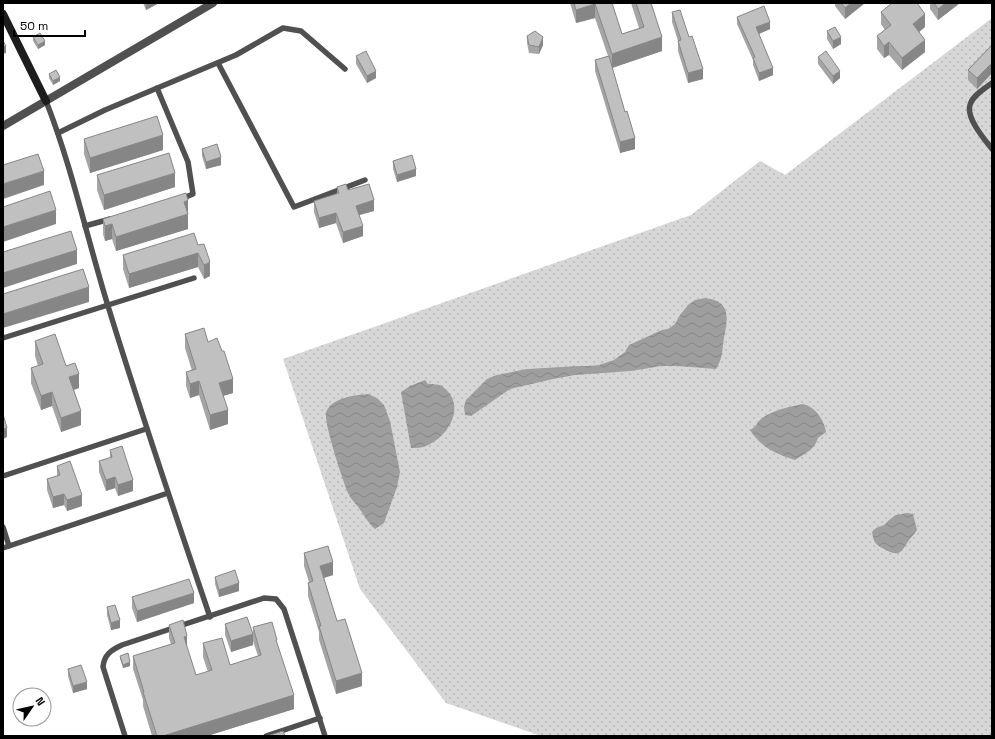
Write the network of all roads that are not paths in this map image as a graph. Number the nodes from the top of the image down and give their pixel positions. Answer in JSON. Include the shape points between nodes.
{"nodes":[{"id":1,"x":213,"y":3,"type":"edge"},
{"id":2,"x":3,"y":14,"type":"edge"},
{"id":3,"x":218,"y":63,"type":"junction"},
{"id":4,"x":345,"y":70,"type":"dead end"},
{"id":5,"x":992,"y":83,"type":"edge"},
{"id":6,"x":157,"y":88,"type":"junction"},
{"id":7,"x":46,"y":101,"type":"junction"},
{"id":8,"x":3,"y":126,"type":"edge"},
{"id":9,"x":58,"y":133,"type":"junction"},
{"id":10,"x":992,"y":148,"type":"edge"},
{"id":11,"x":365,"y":180,"type":"dead end"},
{"id":12,"x":176,"y":201,"type":"edge"},
{"id":13,"x":115,"y":218,"type":"edge"},
{"id":14,"x":85,"y":226,"type":"junction"},
{"id":15,"x":194,"y":278,"type":"dead end"},
{"id":16,"x":107,"y":304,"type":"junction"},
{"id":17,"x":3,"y":338,"type":"edge"},
{"id":18,"x":146,"y":429,"type":"junction"},
{"id":19,"x":3,"y":476,"type":"edge"},
{"id":20,"x":168,"y":493,"type":"junction"},
{"id":21,"x":3,"y":527,"type":"edge"},
{"id":22,"x":6,"y":547,"type":"edge"},
{"id":23,"x":210,"y":617,"type":"junction"},
{"id":24,"x":320,"y":718,"type":"junction"},
{"id":25,"x":125,"y":736,"type":"edge"},
{"id":26,"x":266,"y":736,"type":"edge"},
{"id":27,"x":325,"y":736,"type":"edge"}],
"edges":[{"from":1,"to":7,"type":"street"},
{"from":2,"to":7,"type":"street"},
{"from":3,"to":4,"type":"lane","via":[[236,56],[283,28],[301,31]]},
{"from":3,"to":6,"type":"lane"},
{"from":3,"to":11,"type":"lane","via":[[294,207]]},
{"from":5,"to":10,"type":"lane","via":[[969,105],[970,116],[982,138]]},
{"from":6,"to":9,"type":"lane"},
{"from":6,"to":12,"type":"lane","via":[[188,162],[193,194]]},
{"from":7,"to":8,"type":"street"},
{"from":7,"to":9,"type":"lane"},
{"from":9,"to":14,"type":"lane"},
{"from":13,"to":14,"type":"lane"},
{"from":14,"to":16,"type":"lane"},
{"from":15,"to":16,"type":"lane"},
{"from":16,"to":17,"type":"lane"},
{"from":16,"to":18,"type":"lane"},
{"from":18,"to":19,"type":"lane"},
{"from":18,"to":20,"type":"lane"},
{"from":20,"to":22,"type":"lane"},
{"from":20,"to":23,"type":"lane"},
{"from":21,"to":22,"type":"lane"},
{"from":23,"to":24,"type":"lane","via":[[264,598],[276,599],[284,609]]},
{"from":23,"to":25,"type":"lane","via":[[122,645],[108,653],[103,667]]},
{"from":24,"to":26,"type":"lane"},
{"from":24,"to":27,"type":"lane"}]}
